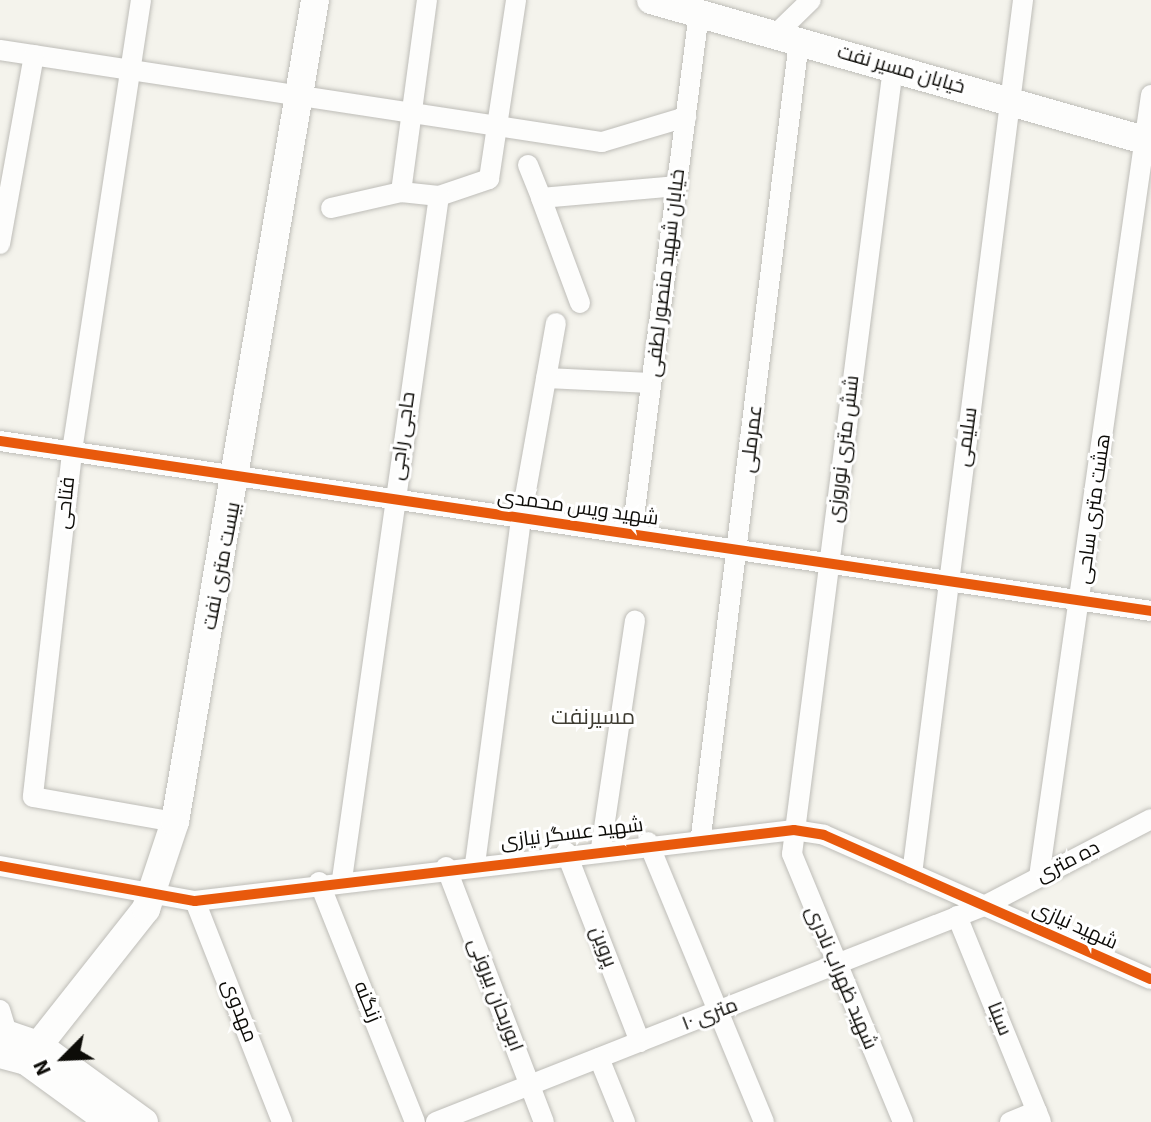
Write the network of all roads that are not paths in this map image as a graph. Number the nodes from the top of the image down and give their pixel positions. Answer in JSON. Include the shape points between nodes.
{"nodes":[{"id":1,"x":141,"y":0,"type":"edge"},
{"id":2,"x":315,"y":0,"type":"edge"},
{"id":3,"x":427,"y":0,"type":"edge"},
{"id":4,"x":516,"y":0,"type":"edge"},
{"id":5,"x":651,"y":0,"type":"edge"},
{"id":6,"x":811,"y":0,"type":"edge"},
{"id":7,"x":1023,"y":0,"type":"edge"},
{"id":8,"x":699,"y":13,"type":"junction"},
{"id":9,"x":787,"y":38,"type":"junction"},
{"id":10,"x":0,"y":50,"type":"edge"},
{"id":11,"x":34,"y":55,"type":"junction"},
{"id":12,"x":130,"y":67,"type":"junction"},
{"id":13,"x":893,"y":68,"type":"junction"},
{"id":14,"x":298,"y":94,"type":"junction"},
{"id":15,"x":1151,"y":95,"type":"edge"},
{"id":16,"x":1012,"y":101,"type":"junction"},
{"id":17,"x":407,"y":113,"type":"junction"},
{"id":18,"x":686,"y":117,"type":"junction"},
{"id":19,"x":498,"y":128,"type":"junction"},
{"id":20,"x":1147,"y":141,"type":"edge"},
{"id":21,"x":528,"y":165,"type":"dead end"},
{"id":22,"x":677,"y":186,"type":"junction"},
{"id":23,"x":401,"y":192,"type":"junction"},
{"id":24,"x":439,"y":196,"type":"junction"},
{"id":25,"x":541,"y":198,"type":"junction"},
{"id":26,"x":331,"y":208,"type":"dead end"},
{"id":27,"x":0,"y":244,"type":"edge"},
{"id":28,"x":580,"y":303,"type":"dead end"},
{"id":29,"x":556,"y":323,"type":"dead end"},
{"id":30,"x":546,"y":378,"type":"junction"},
{"id":31,"x":651,"y":383,"type":"junction"},
{"id":32,"x":0,"y":441,"type":"edge"},
{"id":33,"x":72,"y":453,"type":"junction"},
{"id":34,"x":238,"y":481,"type":"junction"},
{"id":35,"x":393,"y":502,"type":"junction"},
{"id":36,"x":521,"y":519,"type":"junction"},
{"id":37,"x":632,"y":533,"type":"junction"},
{"id":38,"x":740,"y":548,"type":"junction"},
{"id":39,"x":830,"y":560,"type":"junction"},
{"id":40,"x":949,"y":578,"type":"junction"},
{"id":41,"x":1081,"y":599,"type":"junction"},
{"id":42,"x":1151,"y":611,"type":"edge"},
{"id":43,"x":635,"y":621,"type":"dead end"},
{"id":44,"x":1151,"y":819,"type":"edge"},
{"id":45,"x":175,"y":822,"type":"junction"},
{"id":46,"x":1131,"y":829,"type":"junction"},
{"id":47,"x":794,"y":830,"type":"junction"},
{"id":48,"x":701,"y":836,"type":"junction"},
{"id":49,"x":1151,"y":840,"type":"edge"},
{"id":50,"x":648,"y":842,"type":"junction"},
{"id":51,"x":601,"y":848,"type":"junction"},
{"id":52,"x":566,"y":852,"type":"junction"},
{"id":53,"x":475,"y":864,"type":"junction"},
{"id":54,"x":0,"y":866,"type":"edge"},
{"id":55,"x":446,"y":867,"type":"junction"},
{"id":56,"x":912,"y":874,"type":"junction"},
{"id":57,"x":1039,"y":877,"type":"junction"},
{"id":58,"x":342,"y":879,"type":"junction"},
{"id":59,"x":319,"y":882,"type":"junction"},
{"id":60,"x":152,"y":891,"type":"junction"},
{"id":61,"x":195,"y":901,"type":"junction"},
{"id":62,"x":984,"y":906,"type":"junction"},
{"id":63,"x":957,"y":916,"type":"junction"},
{"id":64,"x":835,"y":966,"type":"junction"},
{"id":65,"x":1151,"y":979,"type":"edge"},
{"id":66,"x":715,"y":1013,"type":"junction"},
{"id":67,"x":12,"y":1039,"type":"edge"},
{"id":68,"x":640,"y":1042,"type":"junction"},
{"id":69,"x":599,"y":1058,"type":"junction"},
{"id":70,"x":529,"y":1085,"type":"junction"},
{"id":71,"x":83,"y":1113,"type":"edge"},
{"id":72,"x":1039,"y":1116,"type":"edge"},
{"id":73,"x":110,"y":1122,"type":"edge"},
{"id":74,"x":144,"y":1122,"type":"edge"},
{"id":75,"x":282,"y":1122,"type":"edge"},
{"id":76,"x":415,"y":1122,"type":"edge"},
{"id":77,"x":436,"y":1122,"type":"edge"},
{"id":78,"x":544,"y":1122,"type":"edge"},
{"id":79,"x":625,"y":1122,"type":"edge"},
{"id":80,"x":764,"y":1122,"type":"edge"},
{"id":81,"x":903,"y":1122,"type":"edge"},
{"id":82,"x":1010,"y":1122,"type":"edge"}],
"edges":[{"from":1,"to":12,"type":"street","name":"فتاحی"},
{"from":2,"to":14,"type":"street","name":"بیست متری نفت"},
{"from":3,"to":17,"type":"street"},
{"from":4,"to":19,"type":"street"},
{"from":5,"to":8,"type":"street","name":"خیابان مسیر نفت"},
{"from":6,"to":9,"type":"street"},
{"from":7,"to":16,"type":"street","name":"سلیمی"},
{"from":8,"to":9,"type":"street","name":"خیابان مسیر نفت"},
{"from":8,"to":18,"type":"street","name":"خیابان شهید منصور لطفی"},
{"from":9,"to":13,"type":"street","name":"خیابان مسیر نفت"},
{"from":9,"to":38,"type":"street","name":"عمرملی"},
{"from":10,"to":11,"type":"street"},
{"from":11,"to":12,"type":"street"},
{"from":11,"to":27,"type":"street"},
{"from":12,"to":14,"type":"street"},
{"from":12,"to":33,"type":"street","name":"فتاحی"},
{"from":13,"to":16,"type":"street","name":"خیابان مسیر نفت"},
{"from":13,"to":39,"type":"street","name":"شش متری نوروزی"},
{"from":14,"to":17,"type":"street"},
{"from":14,"to":34,"type":"street","name":"بیست متری نفت"},
{"from":15,"to":20,"type":"street","name":"هشت متری ساحی"},
{"from":16,"to":20,"type":"street","name":"خیابان مسیر نفت"},
{"from":16,"to":40,"type":"street","name":"سلیمی"},
{"from":17,"to":19,"type":"street"},
{"from":17,"to":23,"type":"street"},
{"from":18,"to":19,"type":"street","via":[[602,142]]},
{"from":18,"to":22,"type":"street","name":"خیابان شهید منصور لطفی"},
{"from":19,"to":24,"type":"street","via":[[489,179]]},
{"from":20,"to":41,"type":"street","name":"هشت متری ساحی"},
{"from":21,"to":25,"type":"street"},
{"from":22,"to":25,"type":"street"},
{"from":22,"to":31,"type":"street","name":"خیابان شهید منصور لطفی"},
{"from":23,"to":24,"type":"street"},
{"from":23,"to":26,"type":"street"},
{"from":24,"to":35,"type":"street","name":"حاجی راجی"},
{"from":25,"to":28,"type":"street"},
{"from":29,"to":30,"type":"street"},
{"from":30,"to":31,"type":"street"},
{"from":30,"to":36,"type":"street"},
{"from":31,"to":37,"type":"street","name":"خیابان شهید منصور لطفی"},
{"from":32,"to":33,"type":"street","name":"شهید ویس محمدی"},
{"from":33,"to":34,"type":"street","name":"شهید ویس محمدی"},
{"from":33,"to":45,"type":"street","name":"فتاحی","via":[[33,797]]},
{"from":34,"to":35,"type":"street","name":"شهید ویس محمدی"},
{"from":34,"to":45,"type":"street","name":"بیست متری نفت"},
{"from":35,"to":36,"type":"street","name":"شهید ویس محمدی"},
{"from":35,"to":58,"type":"street","name":"حاجی راجی"},
{"from":36,"to":37,"type":"street","name":"شهید ویس محمدی"},
{"from":36,"to":53,"type":"street"},
{"from":37,"to":38,"type":"street","name":"شهید ویس محمدی"},
{"from":38,"to":39,"type":"street","name":"شهید ویس محمدی"},
{"from":38,"to":48,"type":"street","name":"عمرملی"},
{"from":39,"to":40,"type":"street","name":"شهید ویس محمدی"},
{"from":39,"to":47,"type":"street","name":"شش متری نوروزی"},
{"from":40,"to":41,"type":"street","name":"شهید ویس محمدی"},
{"from":40,"to":56,"type":"street","name":"سلیمی"},
{"from":41,"to":42,"type":"street","name":"شهید ویس محمدی"},
{"from":41,"to":57,"type":"street","name":"هشت متری ساحی"},
{"from":43,"to":51,"type":"street"},
{"from":44,"to":46,"type":"street","name":"ده متری"},
{"from":45,"to":60,"type":"street","name":"بیست متری نفت"},
{"from":46,"to":49,"type":"street"},
{"from":46,"to":57,"type":"street","name":"ده متری"},
{"from":47,"to":48,"type":"street","name":"شهید عسگر نیازی"},
{"from":47,"to":56,"type":"street","name":"شهید عسگر نیازی","via":[[824,835]]},
{"from":47,"to":64,"type":"street","name":"شهید ظهراب نادری","via":[[799,879]]},
{"from":48,"to":50,"type":"street","name":"شهید عسگر نیازی"},
{"from":50,"to":51,"type":"street","name":"شهید عسگر نیازی"},
{"from":50,"to":66,"type":"street"},
{"from":51,"to":52,"type":"street","name":"شهید عسگر نیازی"},
{"from":52,"to":53,"type":"street","name":"شهید عسگر نیازی"},
{"from":52,"to":68,"type":"street","name":"پروین"},
{"from":53,"to":55,"type":"street","name":"شهید عسگر نیازی"},
{"from":54,"to":60,"type":"street","name":"شهید عسگر نیازی"},
{"from":55,"to":58,"type":"street","name":"شهید عسگر نیازی"},
{"from":55,"to":70,"type":"street","name":"ابوریحان بیرونی"},
{"from":56,"to":62,"type":"street","name":"شهید عسگر نیازی"},
{"from":57,"to":62,"type":"street","name":"ده متری"},
{"from":58,"to":59,"type":"street","name":"شهید عسگر نیازی"},
{"from":59,"to":61,"type":"street","name":"شهید عسگر نیازی"},
{"from":59,"to":76,"type":"street","name":"زنگنه"},
{"from":60,"to":61,"type":"street","name":"شهید عسگر نیازی"},
{"from":60,"to":67,"type":"street","name":"بیست متری نفت","via":[[80,999]]},
{"from":61,"to":75,"type":"street","name":"مهدوی"},
{"from":62,"to":63,"type":"street","name":"۱۰ متری"},
{"from":62,"to":65,"type":"street","name":"شهید نیازی"},
{"from":63,"to":64,"type":"street","name":"۱۰ متری"},
{"from":63,"to":72,"type":"street","name":"سینا"},
{"from":64,"to":66,"type":"street","name":"۱۰ متری"},
{"from":64,"to":81,"type":"street","name":"شهید ظهراب نادری"},
{"from":66,"to":68,"type":"street","name":"۱۰ متری"},
{"from":66,"to":80,"type":"street"},
{"from":67,"to":71,"type":"street"},
{"from":67,"to":74,"type":"street"},
{"from":68,"to":69,"type":"street","name":"۱۰ متری"},
{"from":69,"to":70,"type":"street","name":"۱۰ متری"},
{"from":69,"to":79,"type":"street"},
{"from":70,"to":77,"type":"street","name":"۱۰ متری"},
{"from":70,"to":78,"type":"street","name":"ابوریحان بیرونی"},
{"from":71,"to":73,"type":"street"},
{"from":72,"to":82,"type":"street"}]}
